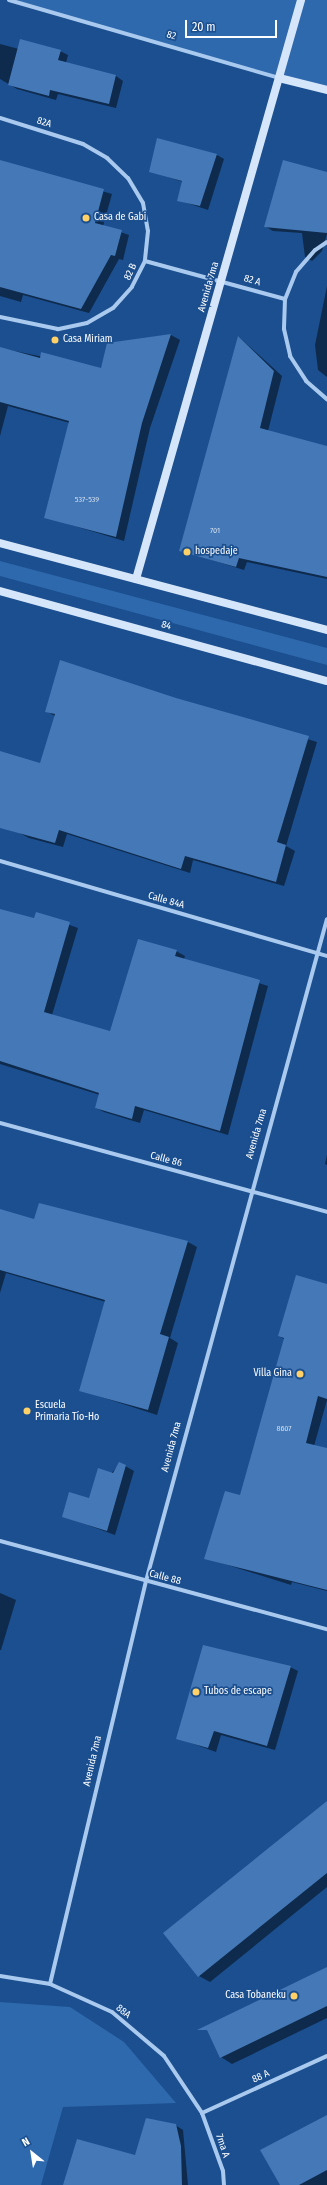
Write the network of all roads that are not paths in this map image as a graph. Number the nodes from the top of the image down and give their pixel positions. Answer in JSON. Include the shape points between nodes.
{"nodes":[{"id":1,"x":9,"y":0,"type":"edge"},
{"id":2,"x":301,"y":0,"type":"edge"},
{"id":3,"x":279,"y":78,"type":"junction"},
{"id":4,"x":327,"y":90,"type":"edge"},
{"id":5,"x":0,"y":118,"type":"edge"},
{"id":6,"x":83,"y":144,"type":"joint"},
{"id":7,"x":327,"y":242,"type":"edge"},
{"id":8,"x":145,"y":260,"type":"junction"},
{"id":9,"x":222,"y":280,"type":"junction"},
{"id":10,"x":285,"y":299,"type":"junction"},
{"id":11,"x":0,"y":317,"type":"edge"},
{"id":12,"x":327,"y":399,"type":"edge"},
{"id":13,"x":0,"y":543,"type":"edge"},
{"id":14,"x":136,"y":579,"type":"junction"},
{"id":15,"x":0,"y":591,"type":"edge"},
{"id":16,"x":327,"y":630,"type":"edge"},
{"id":17,"x":327,"y":681,"type":"edge"},
{"id":18,"x":0,"y":861,"type":"edge"},
{"id":19,"x":327,"y":919,"type":"edge"},
{"id":20,"x":318,"y":954,"type":"junction"},
{"id":21,"x":327,"y":956,"type":"edge"},
{"id":22,"x":0,"y":1123,"type":"edge"},
{"id":23,"x":252,"y":1191,"type":"junction"},
{"id":24,"x":327,"y":1212,"type":"edge"},
{"id":25,"x":0,"y":1541,"type":"edge"},
{"id":26,"x":146,"y":1581,"type":"junction"},
{"id":27,"x":327,"y":1629,"type":"edge"},
{"id":28,"x":0,"y":1976,"type":"edge"},
{"id":29,"x":50,"y":1984,"type":"junction"},
{"id":30,"x":327,"y":2056,"type":"edge"},
{"id":31,"x":202,"y":2112,"type":"junction"},
{"id":32,"x":224,"y":2185,"type":"edge"}],
"edges":[{"from":1,"to":3,"type":"street","name":"82"},
{"from":2,"to":3,"type":"main road","name":"Avenida 7ma"},
{"from":3,"to":4,"type":"main road","name":"82"},
{"from":3,"to":9,"type":"main road","name":"Avenida 7ma"},
{"from":5,"to":6,"type":"street","name":"82A"},
{"from":6,"to":8,"type":"street","name":"82 B","via":[[107,158],[128,178],[143,203],[148,232]]},
{"from":7,"to":10,"type":"street","via":[[315,250],[296,272]]},
{"from":8,"to":9,"type":"street","name":"82 A"},
{"from":8,"to":11,"type":"street","name":"82 B","via":[[132,287],[113,308],[87,323],[58,329]]},
{"from":9,"to":10,"type":"street","name":"82 A"},
{"from":9,"to":14,"type":"main road","name":"Avenida 7ma"},
{"from":10,"to":12,"type":"street","via":[[284,329],[290,356],[306,382]]},
{"from":13,"to":14,"type":"main road"},
{"from":14,"to":16,"type":"main road"},
{"from":15,"to":17,"type":"main road","name":"84"},
{"from":18,"to":20,"type":"street","name":"Calle 84A"},
{"from":19,"to":20,"type":"street","name":"Avenida 7ma"},
{"from":20,"to":21,"type":"street","name":"Calle 84A"},
{"from":20,"to":23,"type":"street","name":"Avenida 7ma"},
{"from":22,"to":23,"type":"street","name":"Calle 86"},
{"from":23,"to":24,"type":"street","name":"Calle 86"},
{"from":23,"to":26,"type":"street","name":"Avenida 7ma"},
{"from":25,"to":26,"type":"street","name":"Calle 88"},
{"from":26,"to":27,"type":"street","name":"Calle 88"},
{"from":26,"to":29,"type":"street","name":"Avenida 7ma"},
{"from":28,"to":29,"type":"street","name":"88A"},
{"from":29,"to":31,"type":"street","name":"88A","via":[[112,2012],[164,2056]]},
{"from":30,"to":31,"type":"street","name":"88 A"},
{"from":31,"to":32,"type":"street","name":"7ma A","via":[[223,2171]]}]}
